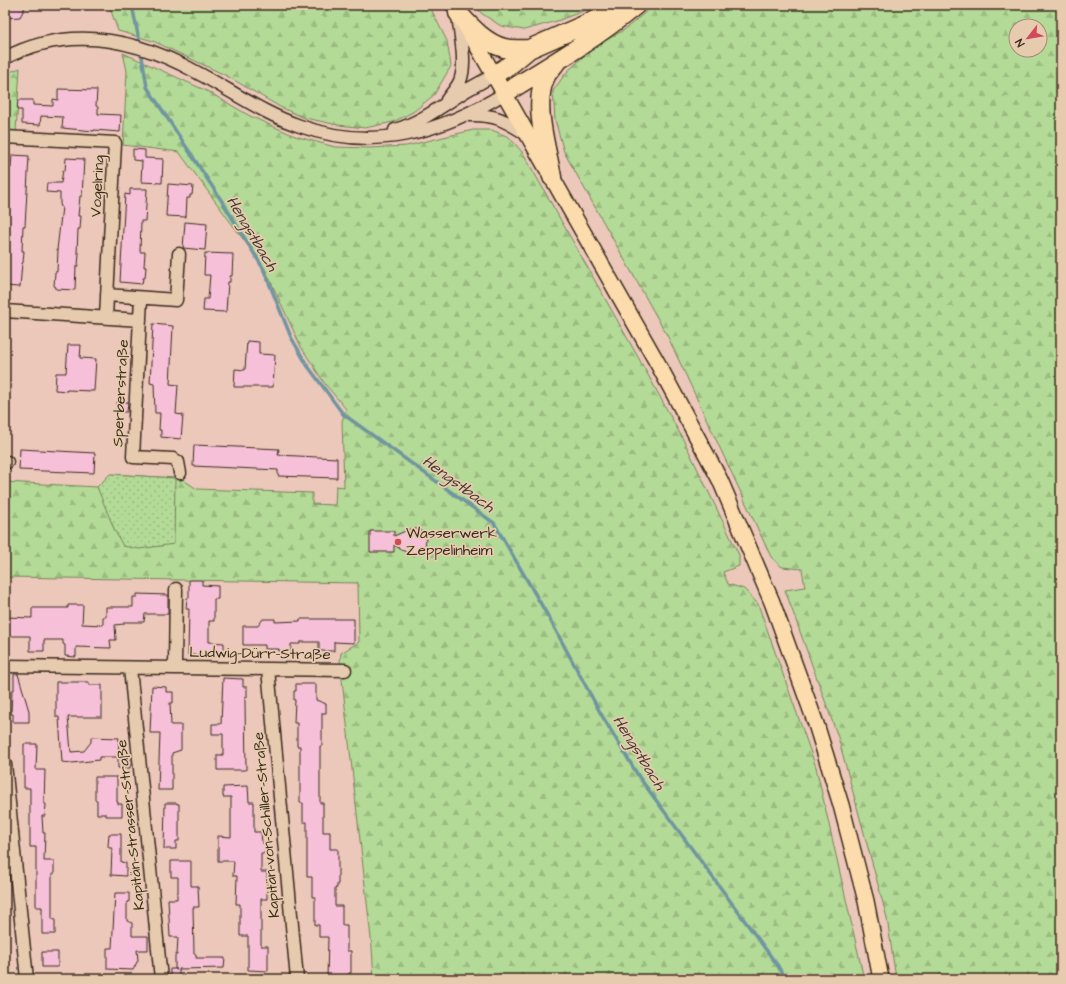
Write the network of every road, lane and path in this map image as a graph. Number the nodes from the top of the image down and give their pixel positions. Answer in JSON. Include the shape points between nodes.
{"nodes":[{"id":1,"x":621,"y":5,"type":"edge"},
{"id":2,"x":636,"y":5,"type":"edge"},
{"id":3,"x":456,"y":9,"type":"edge"},
{"id":4,"x":529,"y":49,"type":"junction"},
{"id":5,"x":5,"y":58,"type":"edge"},
{"id":6,"x":557,"y":62,"type":"junction"},
{"id":7,"x":494,"y":75,"type":"junction"},
{"id":8,"x":504,"y":94,"type":"junction"},
{"id":9,"x":443,"y":106,"type":"junction"},
{"id":10,"x":464,"y":115,"type":"junction"},
{"id":11,"x":528,"y":136,"type":"junction"},
{"id":12,"x":5,"y":137,"type":"edge"},
{"id":13,"x":366,"y":137,"type":"junction"},
{"id":14,"x":552,"y":177,"type":"junction"},
{"id":15,"x":179,"y":254,"type":"dead end"},
{"id":16,"x":107,"y":295,"type":"junction"},
{"id":17,"x":141,"y":298,"type":"junction"},
{"id":18,"x":5,"y":311,"type":"edge"},
{"id":19,"x":106,"y":317,"type":"junction"},
{"id":20,"x":140,"y":320,"type":"junction"},
{"id":21,"x":180,"y":473,"type":"dead end"},
{"id":22,"x":176,"y":589,"type":"dead end"},
{"id":23,"x":5,"y":666,"type":"edge"},
{"id":24,"x":175,"y":667,"type":"junction"},
{"id":25,"x":130,"y":668,"type":"junction"},
{"id":26,"x":268,"y":668,"type":"junction"},
{"id":27,"x":345,"y":670,"type":"dead end"},
{"id":28,"x":5,"y":764,"type":"edge"},
{"id":29,"x":26,"y":979,"type":"edge"},
{"id":30,"x":161,"y":979,"type":"edge"},
{"id":31,"x":297,"y":979,"type":"edge"},
{"id":32,"x":881,"y":979,"type":"edge"}],
"edges":[{"from":1,"to":4,"type":"highway","via":[[586,24]]},
{"from":2,"to":6,"type":"highway"},
{"from":3,"to":4,"type":"highway","via":[[474,30],[495,44],[504,48]]},
{"from":3,"to":7,"type":"main road"},
{"from":3,"to":9,"type":"street","via":[[463,70],[460,82]]},
{"from":4,"to":7,"type":"highway"},
{"from":5,"to":13,"type":"street","via":[[52,41],[78,38],[129,44],[198,72],[300,126],[334,135]]},
{"from":6,"to":8,"type":"highway"},
{"from":6,"to":14,"type":"highway","via":[[546,76],[540,108]]},
{"from":7,"to":8,"type":"main road"},
{"from":7,"to":9,"type":"street"},
{"from":8,"to":10,"type":"street"},
{"from":8,"to":11,"type":"main road"},
{"from":9,"to":13,"type":"street","via":[[409,126]]},
{"from":10,"to":11,"type":"street","via":[[497,117]]},
{"from":10,"to":13,"type":"street","via":[[420,132],[384,138]]},
{"from":11,"to":14,"type":"main road"},
{"from":12,"to":16,"type":"street","name":"Vogelring","via":[[115,143]]},
{"from":14,"to":32,"type":"main road","via":[[720,480],[772,602],[816,724],[841,805],[866,901]]},
{"from":15,"to":17,"type":"street","via":[[176,300]]},
{"from":16,"to":17,"type":"street"},
{"from":16,"to":19,"type":"street","name":"Vogelring"},
{"from":17,"to":20,"type":"street","name":"Sperberstraße"},
{"from":18,"to":19,"type":"street"},
{"from":19,"to":20,"type":"street"},
{"from":20,"to":21,"type":"street","name":"Sperberstraße","via":[[133,457],[174,459],[178,462]]},
{"from":22,"to":24,"type":"street","name":"Ludwig-Dürr-Straße"},
{"from":23,"to":25,"type":"street","name":"Ludwig-Dürr-Straße"},
{"from":24,"to":25,"type":"street","name":"Ludwig-Dürr-Straße"},
{"from":24,"to":26,"type":"street","name":"Ludwig-Dürr-Straße"},
{"from":25,"to":30,"type":"street","name":"Kapitän-Strasser-Straße"},
{"from":26,"to":27,"type":"street","name":"Ludwig-Dürr-Straße"},
{"from":26,"to":31,"type":"street","name":"Kapitän-von-Schiller-Straße"},
{"from":28,"to":29,"type":"street"}]}
